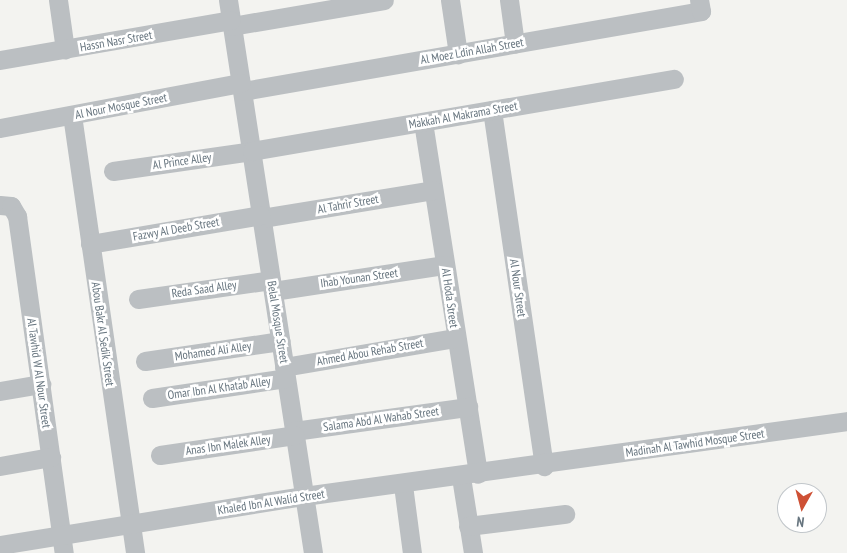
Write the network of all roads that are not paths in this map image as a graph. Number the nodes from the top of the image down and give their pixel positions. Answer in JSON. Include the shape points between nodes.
{"nodes":[{"id":1,"x":58,"y":0,"type":"edge"},
{"id":2,"x":228,"y":0,"type":"edge"},
{"id":3,"x":384,"y":0,"type":"edge"},
{"id":4,"x":450,"y":0,"type":"edge"},
{"id":5,"x":509,"y":0,"type":"edge"},
{"id":6,"x":700,"y":6,"type":"edge"},
{"id":7,"x":232,"y":23,"type":"junction"},
{"id":8,"x":515,"y":44,"type":"junction"},
{"id":9,"x":65,"y":50,"type":"junction"},
{"id":10,"x":458,"y":54,"type":"junction"},
{"id":11,"x":0,"y":60,"type":"edge"},
{"id":12,"x":674,"y":79,"type":"dead end"},
{"id":13,"x":242,"y":87,"type":"junction"},
{"id":14,"x":492,"y":110,"type":"junction"},
{"id":15,"x":72,"y":115,"type":"junction"},
{"id":16,"x":423,"y":122,"type":"junction"},
{"id":17,"x":0,"y":128,"type":"edge"},
{"id":18,"x":252,"y":152,"type":"junction"},
{"id":19,"x":113,"y":171,"type":"dead end"},
{"id":20,"x":433,"y":190,"type":"junction"},
{"id":21,"x":0,"y":206,"type":"edge"},
{"id":22,"x":262,"y":217,"type":"junction"},
{"id":23,"x":90,"y":244,"type":"junction"},
{"id":24,"x":445,"y":265,"type":"junction"},
{"id":25,"x":272,"y":285,"type":"junction"},
{"id":26,"x":138,"y":299,"type":"dead end"},
{"id":27,"x":456,"y":338,"type":"junction"},
{"id":28,"x":281,"y":341,"type":"junction"},
{"id":29,"x":145,"y":361,"type":"dead end"},
{"id":30,"x":285,"y":372,"type":"junction"},
{"id":31,"x":41,"y":384,"type":"junction"},
{"id":32,"x":0,"y":391,"type":"edge"},
{"id":33,"x":152,"y":398,"type":"dead end"},
{"id":34,"x":468,"y":407,"type":"junction"},
{"id":35,"x":847,"y":421,"type":"edge"},
{"id":36,"x":294,"y":433,"type":"junction"},
{"id":37,"x":160,"y":455,"type":"dead end"},
{"id":38,"x":51,"y":457,"type":"junction"},
{"id":39,"x":0,"y":466,"type":"edge"},
{"id":40,"x":544,"y":466,"type":"junction"},
{"id":41,"x":470,"y":476,"type":"junction"},
{"id":42,"x":403,"y":484,"type":"junction"},
{"id":43,"x":304,"y":496,"type":"junction"},
{"id":44,"x":566,"y":514,"type":"dead end"},
{"id":45,"x":130,"y":524,"type":"junction"},
{"id":46,"x":468,"y":526,"type":"junction"},
{"id":47,"x":63,"y":544,"type":"edge"},
{"id":48,"x":0,"y":545,"type":"edge"},
{"id":49,"x":135,"y":553,"type":"edge"},
{"id":50,"x":312,"y":553,"type":"edge"},
{"id":51,"x":412,"y":553,"type":"edge"},
{"id":52,"x":474,"y":553,"type":"edge"}],
"edges":[{"from":1,"to":9,"type":"street"},
{"from":2,"to":7,"type":"street","name":"Belal Mosque Street"},
{"from":3,"to":7,"type":"street","name":"Hassn Nasr Street"},
{"from":4,"to":10,"type":"street"},
{"from":5,"to":8,"type":"street"},
{"from":6,"to":8,"type":"street","name":"Al Moez Ldin Allah Street"},
{"from":7,"to":9,"type":"street","name":"Hassn Nasr Street"},
{"from":7,"to":13,"type":"street","name":"Belal Mosque Street"},
{"from":8,"to":10,"type":"street","name":"Al Moez Ldin Allah Street"},
{"from":9,"to":11,"type":"street","name":"Hassn Nasr Street"},
{"from":10,"to":13,"type":"street","name":"Al Moez Ldin Allah Street"},
{"from":12,"to":14,"type":"street","name":"Makkah Al Makrama Street"},
{"from":13,"to":15,"type":"street","name":"Al Nour Mosque Street"},
{"from":13,"to":18,"type":"street","name":"Belal Mosque Street"},
{"from":14,"to":16,"type":"street","name":"Makkah Al Makrama Street"},
{"from":14,"to":40,"type":"street","name":"Al Nour Street"},
{"from":15,"to":17,"type":"street","name":"Al Nour Mosque Street"},
{"from":15,"to":23,"type":"street","name":"Abou Bakr Al Sedik Street"},
{"from":16,"to":18,"type":"street","name":"Makkah Al Makrama Street"},
{"from":16,"to":20,"type":"street","name":"Al Hoda Street"},
{"from":18,"to":19,"type":"street","name":"Al Prince Alley"},
{"from":18,"to":22,"type":"street","name":"Belal Mosque Street"},
{"from":20,"to":22,"type":"street","name":"Al Tahrir Street"},
{"from":20,"to":24,"type":"street","name":"Al Hoda Street"},
{"from":21,"to":31,"type":"street","name":"Al Tawhid W Al Nour Street","via":[[11,206],[17,216]]},
{"from":22,"to":23,"type":"street","name":"Fazwy Al Deeb Street"},
{"from":22,"to":25,"type":"street","name":"Belal Mosque Street"},
{"from":23,"to":45,"type":"street","name":"Abou Bakr Al Sedik Street"},
{"from":24,"to":25,"type":"street","name":"Ihab Younan Street"},
{"from":24,"to":27,"type":"street","name":"Al Hoda Street"},
{"from":25,"to":26,"type":"street","name":"Reda Saad Alley"},
{"from":25,"to":28,"type":"street","name":"Belal Mosque Street"},
{"from":27,"to":30,"type":"street","name":"Ahmed Abou Rehab Street"},
{"from":27,"to":34,"type":"street","name":"Al Hoda Street"},
{"from":28,"to":29,"type":"street","name":"Mohamed Ali Alley"},
{"from":28,"to":30,"type":"street","name":"Belal Mosque Street"},
{"from":30,"to":33,"type":"street","name":"Omar Ibn Al Khatab Alley"},
{"from":30,"to":36,"type":"street","name":"Belal Mosque Street"},
{"from":31,"to":32,"type":"street"},
{"from":31,"to":38,"type":"street","name":"Al Tawhid W Al Nour Street"},
{"from":34,"to":36,"type":"street","name":"Salama Abd Al Wahab Street"},
{"from":34,"to":41,"type":"street","name":"Al Hoda Street"},
{"from":35,"to":40,"type":"street","name":"Madinah Al Tawhid Mosque Street"},
{"from":36,"to":37,"type":"street","name":"Anas Ibn Malek Alley"},
{"from":36,"to":43,"type":"street","name":"Belal Mosque Street"},
{"from":38,"to":39,"type":"street"},
{"from":38,"to":47,"type":"street","name":"Al Tawhid W Al Nour Street"},
{"from":40,"to":41,"type":"street","name":"Khaled Ibn Al Walid Street"},
{"from":41,"to":42,"type":"street","name":"Khaled Ibn Al Walid Street"},
{"from":41,"to":46,"type":"street","name":"Al Hoda Street"},
{"from":42,"to":43,"type":"street","name":"Khaled Ibn Al Walid Street"},
{"from":42,"to":51,"type":"street"},
{"from":43,"to":45,"type":"street","name":"Khaled Ibn Al Walid Street"},
{"from":43,"to":50,"type":"street","name":"Belal Mosque Street"},
{"from":44,"to":46,"type":"street"},
{"from":45,"to":47,"type":"street","name":"Khaled Ibn Al Walid Street"},
{"from":45,"to":49,"type":"street","name":"Abou Bakr Al Sedik Street"},
{"from":46,"to":52,"type":"street","name":"Al Hoda Street"},
{"from":47,"to":48,"type":"street","name":"Khaled Ibn Al Walid Street"}]}
